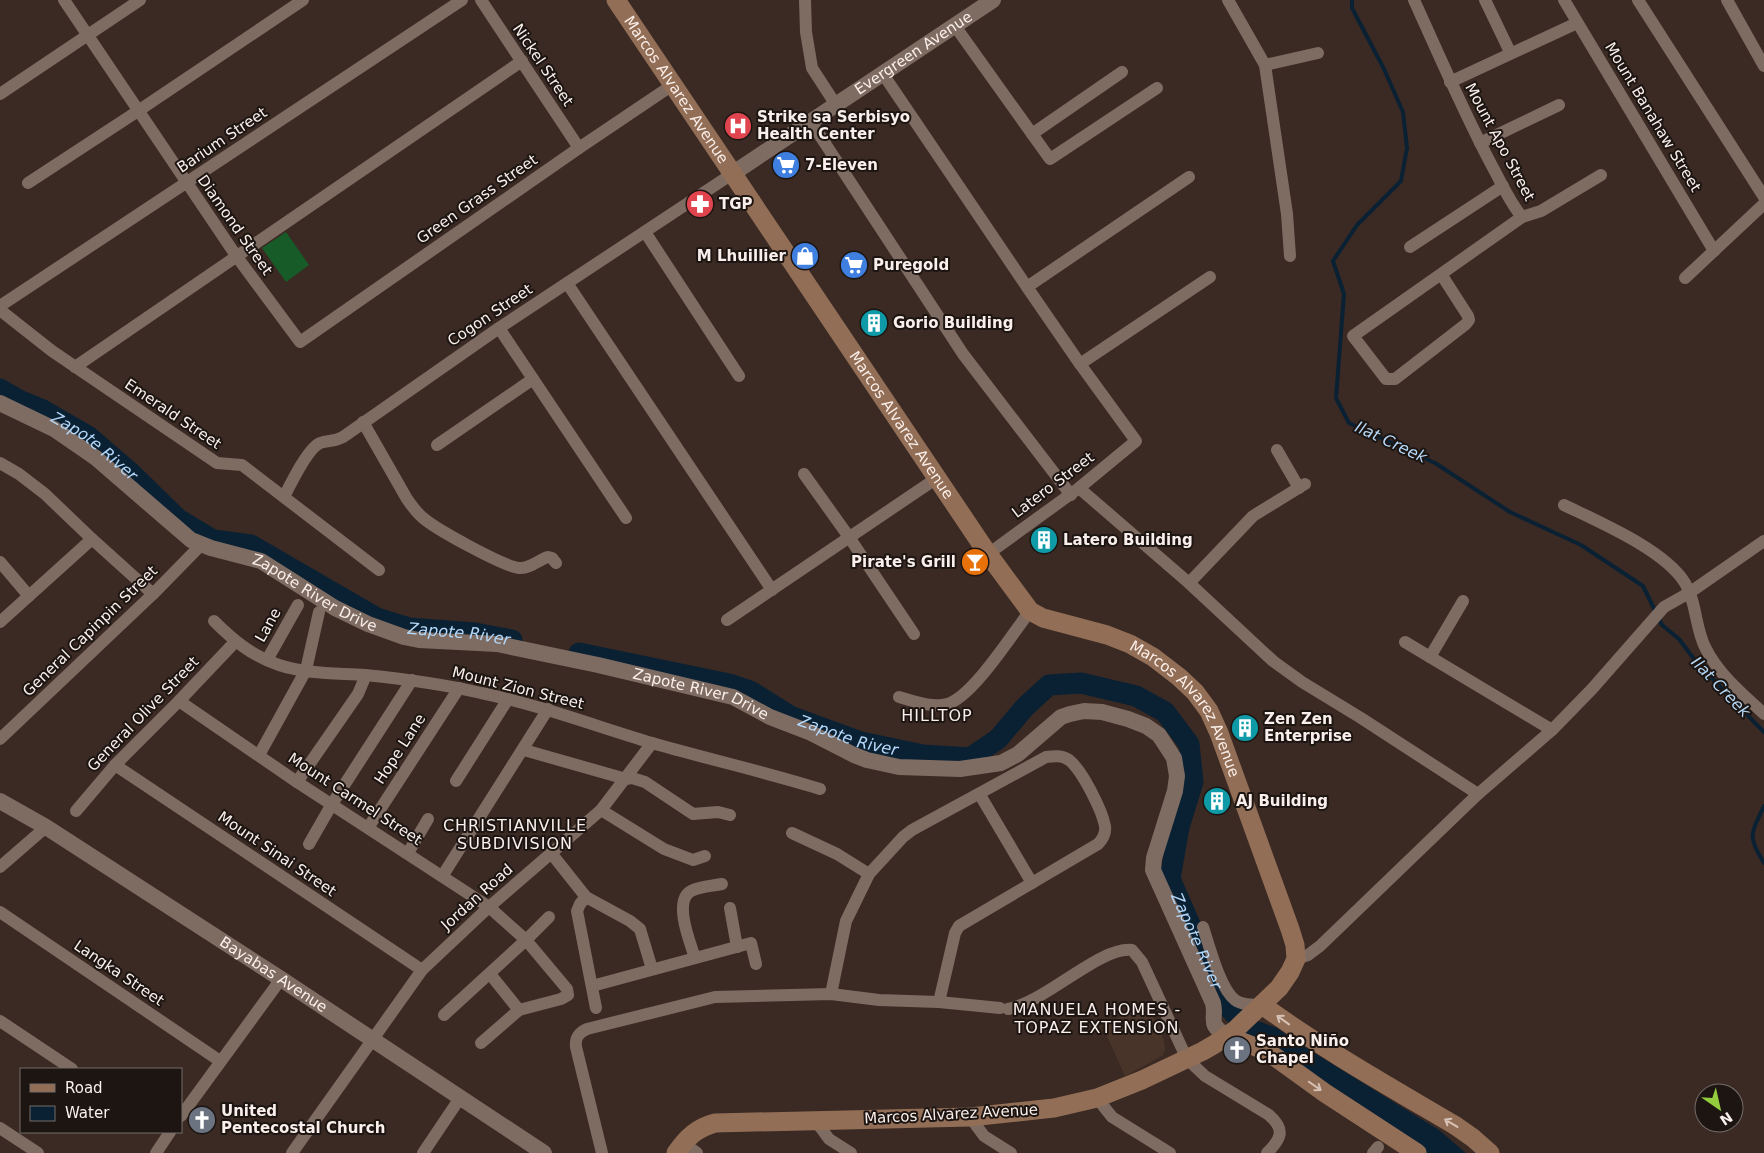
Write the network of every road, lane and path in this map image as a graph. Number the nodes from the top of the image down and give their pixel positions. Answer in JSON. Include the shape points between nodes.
{"nodes":[{"id":1,"x":64,"y":0,"type":"edge"},
{"id":2,"x":140,"y":0,"type":"edge"},
{"id":3,"x":304,"y":0,"type":"edge"},
{"id":4,"x":462,"y":0,"type":"edge"},
{"id":5,"x":481,"y":0,"type":"edge"},
{"id":6,"x":805,"y":0,"type":"edge"},
{"id":7,"x":993,"y":0,"type":"edge"},
{"id":8,"x":1228,"y":0,"type":"edge"},
{"id":9,"x":1414,"y":0,"type":"edge"},
{"id":10,"x":1485,"y":0,"type":"edge"},
{"id":11,"x":1564,"y":0,"type":"edge"},
{"id":12,"x":1638,"y":0,"type":"edge"},
{"id":13,"x":1727,"y":0,"type":"edge"},
{"id":14,"x":620,"y":1,"type":"edge"},
{"id":15,"x":1577,"y":22,"type":"junction"},
{"id":16,"x":954,"y":26,"type":"junction"},
{"id":17,"x":88,"y":36,"type":"junction"},
{"id":18,"x":1510,"y":52,"type":"junction"},
{"id":19,"x":1318,"y":53,"type":"dead end"},
{"id":20,"x":522,"y":62,"type":"junction"},
{"id":21,"x":1265,"y":65,"type":"junction"},
{"id":22,"x":1764,"y":66,"type":"edge"},
{"id":23,"x":1122,"y":72,"type":"dead end"},
{"id":24,"x":882,"y":74,"type":"junction"},
{"id":25,"x":1450,"y":82,"type":"junction"},
{"id":26,"x":674,"y":84,"type":"junction"},
{"id":27,"x":1157,"y":88,"type":"dead end"},
{"id":28,"x":0,"y":94,"type":"edge"},
{"id":29,"x":1559,"y":105,"type":"dead end"},
{"id":30,"x":836,"y":106,"type":"junction"},
{"id":31,"x":138,"y":112,"type":"junction"},
{"id":32,"x":811,"y":122,"type":"junction"},
{"id":33,"x":1032,"y":134,"type":"junction"},
{"id":34,"x":1480,"y":143,"type":"junction"},
{"id":35,"x":579,"y":148,"type":"junction"},
{"id":36,"x":732,"y":174,"type":"junction"},
{"id":37,"x":1601,"y":175,"type":"dead end"},
{"id":38,"x":1190,"y":177,"type":"dead end"},
{"id":39,"x":28,"y":182,"type":"dead end"},
{"id":40,"x":186,"y":183,"type":"junction"},
{"id":41,"x":1503,"y":186,"type":"junction"},
{"id":42,"x":1764,"y":197,"type":"edge"},
{"id":43,"x":1764,"y":204,"type":"edge"},
{"id":44,"x":1522,"y":217,"type":"junction"},
{"id":45,"x":645,"y":232,"type":"junction"},
{"id":46,"x":1410,"y":247,"type":"dead end"},
{"id":47,"x":1714,"y":251,"type":"junction"},
{"id":48,"x":1290,"y":256,"type":"dead end"},
{"id":49,"x":236,"y":257,"type":"junction"},
{"id":50,"x":1441,"y":274,"type":"junction"},
{"id":51,"x":1210,"y":277,"type":"dead end"},
{"id":52,"x":1685,"y":278,"type":"dead end"},
{"id":53,"x":567,"y":283,"type":"junction"},
{"id":54,"x":1027,"y":287,"type":"junction"},
{"id":55,"x":0,"y":306,"type":"edge"},
{"id":56,"x":0,"y":310,"type":"edge"},
{"id":57,"x":499,"y":328,"type":"junction"},
{"id":58,"x":300,"y":342,"type":"joint"},
{"id":59,"x":1080,"y":364,"type":"junction"},
{"id":60,"x":75,"y":367,"type":"junction"},
{"id":61,"x":739,"y":376,"type":"dead end"},
{"id":62,"x":533,"y":379,"type":"junction"},
{"id":63,"x":0,"y":403,"type":"edge"},
{"id":64,"x":364,"y":422,"type":"junction"},
{"id":65,"x":437,"y":445,"type":"dead end"},
{"id":66,"x":1277,"y":450,"type":"dead end"},
{"id":67,"x":0,"y":463,"type":"edge"},
{"id":68,"x":804,"y":474,"type":"dead end"},
{"id":69,"x":937,"y":478,"type":"junction"},
{"id":70,"x":1075,"y":491,"type":"junction"},
{"id":71,"x":284,"y":497,"type":"junction"},
{"id":72,"x":1564,"y":505,"type":"dead end"},
{"id":73,"x":626,"y":518,"type":"dead end"},
{"id":74,"x":849,"y":537,"type":"junction"},
{"id":75,"x":92,"y":539,"type":"junction"},
{"id":76,"x":1764,"y":541,"type":"edge"},
{"id":77,"x":201,"y":545,"type":"junction"},
{"id":78,"x":988,"y":554,"type":"junction"},
{"id":79,"x":0,"y":562,"type":"edge"},
{"id":80,"x":556,"y":562,"type":"dead end"},
{"id":81,"x":379,"y":570,"type":"dead end"},
{"id":82,"x":1189,"y":582,"type":"junction"},
{"id":83,"x":772,"y":590,"type":"junction"},
{"id":84,"x":1689,"y":593,"type":"junction"},
{"id":85,"x":153,"y":594,"type":"junction"},
{"id":86,"x":29,"y":596,"type":"junction"},
{"id":87,"x":1463,"y":601,"type":"dead end"},
{"id":88,"x":298,"y":605,"type":"dead end"},
{"id":89,"x":1030,"y":611,"type":"junction"},
{"id":90,"x":319,"y":612,"type":"dead end"},
{"id":91,"x":727,"y":620,"type":"dead end"},
{"id":92,"x":214,"y":621,"type":"dead end"},
{"id":93,"x":0,"y":622,"type":"edge"},
{"id":94,"x":914,"y":634,"type":"dead end"},
{"id":95,"x":235,"y":642,"type":"junction"},
{"id":96,"x":1405,"y":642,"type":"dead end"},
{"id":97,"x":1430,"y":657,"type":"junction"},
{"id":98,"x":267,"y":660,"type":"junction"},
{"id":99,"x":306,"y":670,"type":"junction"},
{"id":100,"x":366,"y":675,"type":"junction"},
{"id":101,"x":412,"y":680,"type":"junction"},
{"id":102,"x":458,"y":688,"type":"junction"},
{"id":103,"x":899,"y":697,"type":"dead end"},
{"id":104,"x":508,"y":699,"type":"junction"},
{"id":105,"x":179,"y":702,"type":"junction"},
{"id":106,"x":548,"y":709,"type":"junction"},
{"id":107,"x":1764,"y":714,"type":"edge"},
{"id":108,"x":1552,"y":730,"type":"junction"},
{"id":109,"x":0,"y":739,"type":"edge"},
{"id":110,"x":652,"y":743,"type":"junction"},
{"id":111,"x":524,"y":750,"type":"junction"},
{"id":112,"x":259,"y":755,"type":"junction"},
{"id":113,"x":115,"y":765,"type":"junction"},
{"id":114,"x":626,"y":779,"type":"junction"},
{"id":115,"x":456,"y":781,"type":"dead end"},
{"id":116,"x":298,"y":782,"type":"junction"},
{"id":117,"x":820,"y":789,"type":"dead end"},
{"id":118,"x":1478,"y":794,"type":"junction"},
{"id":119,"x":980,"y":795,"type":"junction"},
{"id":120,"x":0,"y":801,"type":"edge"},
{"id":121,"x":332,"y":804,"type":"junction"},
{"id":122,"x":601,"y":810,"type":"junction"},
{"id":123,"x":76,"y":811,"type":"dead end"},
{"id":124,"x":730,"y":815,"type":"dead end"},
{"id":125,"x":428,"y":819,"type":"dead end"},
{"id":126,"x":46,"y":827,"type":"junction"},
{"id":127,"x":368,"y":828,"type":"junction"},
{"id":128,"x":792,"y":833,"type":"dead end"},
{"id":129,"x":309,"y":844,"type":"dead end"},
{"id":130,"x":408,"y":853,"type":"junction"},
{"id":131,"x":550,"y":854,"type":"junction"},
{"id":132,"x":705,"y":856,"type":"dead end"},
{"id":133,"x":0,"y":867,"type":"edge"},
{"id":134,"x":869,"y":874,"type":"junction"},
{"id":135,"x":443,"y":875,"type":"junction"},
{"id":136,"x":1032,"y":883,"type":"junction"},
{"id":137,"x":722,"y":884,"type":"dead end"},
{"id":138,"x":586,"y":898,"type":"junction"},
{"id":139,"x":489,"y":906,"type":"junction"},
{"id":140,"x":730,"y":908,"type":"dead end"},
{"id":141,"x":0,"y":912,"type":"edge"},
{"id":142,"x":549,"y":917,"type":"dead end"},
{"id":143,"x":1203,"y":927,"type":"dead end"},
{"id":144,"x":526,"y":940,"type":"junction"},
{"id":145,"x":737,"y":947,"type":"junction"},
{"id":146,"x":695,"y":958,"type":"junction"},
{"id":147,"x":1296,"y":959,"type":"junction"},
{"id":148,"x":756,"y":964,"type":"dead end"},
{"id":149,"x":652,"y":969,"type":"junction"},
{"id":150,"x":422,"y":970,"type":"junction"},
{"id":151,"x":490,"y":974,"type":"junction"},
{"id":152,"x":282,"y":979,"type":"junction"},
{"id":153,"x":592,"y":986,"type":"junction"},
{"id":154,"x":831,"y":994,"type":"junction"},
{"id":155,"x":939,"y":1002,"type":"junction"},
{"id":156,"x":596,"y":1008,"type":"dead end"},
{"id":157,"x":519,"y":1010,"type":"junction"},
{"id":158,"x":1256,"y":1011,"type":"junction"},
{"id":159,"x":444,"y":1015,"type":"dead end"},
{"id":160,"x":0,"y":1021,"type":"edge"},
{"id":161,"x":1231,"y":1033,"type":"junction"},
{"id":162,"x":373,"y":1040,"type":"junction"},
{"id":163,"x":481,"y":1043,"type":"dead end"},
{"id":164,"x":1187,"y":1059,"type":"junction"},
{"id":165,"x":220,"y":1061,"type":"junction"},
{"id":166,"x":70,"y":1068,"type":"edge"},
{"id":167,"x":460,"y":1098,"type":"junction"},
{"id":168,"x":1097,"y":1098,"type":"junction"},
{"id":169,"x":182,"y":1115,"type":"edge"},
{"id":170,"x":970,"y":1117,"type":"junction"},
{"id":171,"x":815,"y":1120,"type":"junction"},
{"id":172,"x":0,"y":1128,"type":"edge"},
{"id":173,"x":168,"y":1133,"type":"edge"},
{"id":174,"x":685,"y":1150,"type":"edge"},
{"id":175,"x":541,"y":1152,"type":"edge"},
{"id":176,"x":38,"y":1153,"type":"edge"},
{"id":177,"x":156,"y":1153,"type":"edge"},
{"id":178,"x":292,"y":1153,"type":"edge"},
{"id":179,"x":423,"y":1153,"type":"edge"},
{"id":180,"x":602,"y":1153,"type":"edge"},
{"id":181,"x":851,"y":1153,"type":"edge"},
{"id":182,"x":1010,"y":1153,"type":"edge"},
{"id":183,"x":1170,"y":1153,"type":"edge"},
{"id":184,"x":1267,"y":1153,"type":"edge"},
{"id":185,"x":1417,"y":1153,"type":"edge"},
{"id":186,"x":1490,"y":1153,"type":"edge"}],
"edges":[{"from":1,"to":17,"type":"street","name":"Diamond Street"},
{"from":2,"to":17,"type":"street"},
{"from":3,"to":31,"type":"street"},
{"from":4,"to":40,"type":"street","name":"Barium Street"},
{"from":5,"to":20,"type":"street","name":"Nickel Street"},
{"from":6,"to":30,"type":"street","via":[[812,68]]},
{"from":7,"to":16,"type":"street","name":"Evergreen Avenue"},
{"from":8,"to":21,"type":"street"},
{"from":9,"to":25,"type":"street","name":"Mount Apo Street"},
{"from":10,"to":18,"type":"street"},
{"from":11,"to":15,"type":"street","name":"Mount Banahaw Street"},
{"from":12,"to":42,"type":"street"},
{"from":13,"to":22,"type":"street"},
{"from":14,"to":26,"type":"main road","name":"Marcos Alvarez Avenue"},
{"from":15,"to":18,"type":"street"},
{"from":15,"to":47,"type":"street","name":"Mount Banahaw Street"},
{"from":16,"to":24,"type":"street","name":"Evergreen Avenue"},
{"from":16,"to":33,"type":"street"},
{"from":17,"to":28,"type":"street"},
{"from":17,"to":31,"type":"street","name":"Diamond Street"},
{"from":18,"to":25,"type":"street"},
{"from":19,"to":21,"type":"street"},
{"from":20,"to":35,"type":"street","name":"Nickel Street"},
{"from":20,"to":49,"type":"street"},
{"from":21,"to":48,"type":"street"},
{"from":23,"to":33,"type":"street"},
{"from":24,"to":30,"type":"street","name":"Evergreen Avenue"},
{"from":24,"to":54,"type":"street"},
{"from":25,"to":34,"type":"street","name":"Mount Apo Street"},
{"from":26,"to":35,"type":"street","name":"Green Grass Street"},
{"from":26,"to":36,"type":"main road","name":"Marcos Alvarez Avenue"},
{"from":27,"to":33,"type":"street","via":[[1050,160]]},
{"from":29,"to":34,"type":"street"},
{"from":30,"to":32,"type":"street","name":"Evergreen Avenue"},
{"from":31,"to":39,"type":"street"},
{"from":31,"to":40,"type":"street","name":"Diamond Street"},
{"from":32,"to":36,"type":"street","name":"Evergreen Avenue"},
{"from":32,"to":70,"type":"street","via":[[963,354]]},
{"from":34,"to":41,"type":"street","name":"Mount Apo Street"},
{"from":35,"to":58,"type":"street","name":"Green Grass Street"},
{"from":36,"to":45,"type":"street","name":"Cogon Street"},
{"from":36,"to":69,"type":"main road","name":"Marcos Alvarez Avenue"},
{"from":37,"to":44,"type":"street","name":"Mount Apo Street","via":[[1541,211]]},
{"from":38,"to":54,"type":"street"},
{"from":40,"to":49,"type":"street","name":"Diamond Street"},
{"from":40,"to":55,"type":"street","name":"Barium Street"},
{"from":41,"to":44,"type":"street","name":"Mount Apo Street"},
{"from":41,"to":46,"type":"street"},
{"from":43,"to":47,"type":"street"},
{"from":44,"to":50,"type":"street"},
{"from":45,"to":53,"type":"street","name":"Cogon Street"},
{"from":45,"to":61,"type":"street"},
{"from":47,"to":52,"type":"street"},
{"from":49,"to":58,"type":"street","name":"Diamond Street"},
{"from":49,"to":60,"type":"street"},
{"from":50,"to":50,"type":"street","via":[[1353,336],[1386,379],[1395,379],[1469,320]]},
{"from":51,"to":59,"type":"street"},
{"from":53,"to":57,"type":"street","name":"Cogon Street"},
{"from":53,"to":83,"type":"street"},
{"from":54,"to":59,"type":"street"},
{"from":56,"to":60,"type":"street","name":"Emerald Street"},
{"from":57,"to":62,"type":"street"},
{"from":57,"to":64,"type":"street","name":"Cogon Street"},
{"from":59,"to":70,"type":"street","name":"Latero Street","via":[[1136,441]]},
{"from":60,"to":71,"type":"street","name":"Emerald Street","via":[[217,463],[242,465]]},
{"from":62,"to":65,"type":"street"},
{"from":62,"to":73,"type":"street"},
{"from":63,"to":77,"type":"street","name":"Zapote River Drive","via":[[54,429],[96,458],[182,534]]},
{"from":64,"to":71,"type":"street","name":"Cogon Street","via":[[337,440],[315,446]]},
{"from":64,"to":80,"type":"street","via":[[420,516],[479,550],[519,568],[532,566],[548,557]]},
{"from":66,"to":82,"type":"street","via":[[1302,486],[1252,516]]},
{"from":67,"to":75,"type":"street","via":[[46,494]]},
{"from":68,"to":74,"type":"street"},
{"from":69,"to":74,"type":"street"},
{"from":69,"to":78,"type":"main road","name":"Marcos Alvarez Avenue"},
{"from":70,"to":78,"type":"street","name":"Latero Street"},
{"from":70,"to":82,"type":"street"},
{"from":71,"to":81,"type":"street","name":"Emerald Street"},
{"from":72,"to":84,"type":"street","via":[[1629,538],[1669,564]]},
{"from":74,"to":83,"type":"street"},
{"from":74,"to":94,"type":"street"},
{"from":75,"to":85,"type":"street"},
{"from":75,"to":86,"type":"street"},
{"from":76,"to":84,"type":"street"},
{"from":77,"to":85,"type":"street","name":"General Capinpin Street"},
{"from":77,"to":161,"type":"street","name":"Zapote River Drive","via":[[261,561],[335,608],[404,637],[497,644],[733,697],[854,755],[899,767],[960,769],[1001,763],[1018,754],[1061,717],[1084,711],[1128,718],[1146,726],[1165,741],[1174,758],[1177,776],[1152,870],[1213,1003],[1213,1021],[1218,1030]]},
{"from":78,"to":89,"type":"main road","name":"Marcos Alvarez Avenue"},
{"from":79,"to":86,"type":"street"},
{"from":82,"to":118,"type":"street","via":[[1273,661]]},
{"from":83,"to":91,"type":"street"},
{"from":84,"to":107,"type":"street","via":[[1705,648],[1717,667]]},
{"from":84,"to":108,"type":"street","via":[[1664,607],[1592,690]]},
{"from":85,"to":109,"type":"street","name":"General Capinpin Street"},
{"from":86,"to":93,"type":"street"},
{"from":87,"to":97,"type":"street"},
{"from":88,"to":98,"type":"street","name":"Lane"},
{"from":89,"to":103,"type":"street","via":[[965,695],[948,704],[932,706]]},
{"from":89,"to":147,"type":"main road","name":"Marcos Alvarez Avenue","via":[[1130,644],[1153,657],[1195,692],[1219,733],[1290,929]]},
{"from":90,"to":99,"type":"street"},
{"from":92,"to":95,"type":"street","name":"Mount Zion Street"},
{"from":95,"to":98,"type":"street","name":"Mount Zion Street"},
{"from":95,"to":105,"type":"street","name":"General Olive Street"},
{"from":96,"to":97,"type":"street"},
{"from":97,"to":108,"type":"street"},
{"from":98,"to":99,"type":"street","name":"Mount Zion Street"},
{"from":99,"to":100,"type":"street","name":"Mount Zion Street"},
{"from":99,"to":112,"type":"street"},
{"from":100,"to":101,"type":"street","name":"Mount Zion Street"},
{"from":100,"to":116,"type":"street","via":[[358,694]]},
{"from":101,"to":102,"type":"street","name":"Mount Zion Street"},
{"from":101,"to":121,"type":"street","name":"Hope Lane"},
{"from":102,"to":104,"type":"street","name":"Mount Zion Street"},
{"from":102,"to":127,"type":"street","name":"Hope Lane"},
{"from":104,"to":106,"type":"street","name":"Mount Zion Street"},
{"from":104,"to":115,"type":"street"},
{"from":105,"to":112,"type":"street","name":"Mount Carmel Street"},
{"from":105,"to":113,"type":"street","name":"General Olive Street"},
{"from":106,"to":110,"type":"street","name":"Mount Zion Street"},
{"from":106,"to":111,"type":"street"},
{"from":108,"to":118,"type":"street"},
{"from":110,"to":114,"type":"street","name":"Jordan Road"},
{"from":110,"to":117,"type":"street","name":"Mount Zion Street"},
{"from":111,"to":114,"type":"street"},
{"from":111,"to":135,"type":"street"},
{"from":112,"to":116,"type":"street","name":"Mount Carmel Street"},
{"from":113,"to":123,"type":"street","name":"General Olive Street"},
{"from":113,"to":150,"type":"street","name":"Mount Sinai Street"},
{"from":114,"to":122,"type":"street","name":"Jordan Road"},
{"from":114,"to":124,"type":"street","via":[[645,782],[693,814],[718,812]]},
{"from":116,"to":121,"type":"street","name":"Mount Carmel Street"},
{"from":118,"to":147,"type":"street","via":[[1320,946]]},
{"from":119,"to":134,"type":"street","via":[[903,837]]},
{"from":119,"to":136,"type":"street"},
{"from":119,"to":136,"type":"street","via":[[1036,762],[1054,756],[1069,760],[1076,767],[1095,797],[1105,827],[1102,840]]},
{"from":120,"to":126,"type":"street","name":"Bayabas Avenue"},
{"from":121,"to":127,"type":"street","name":"Mount Carmel Street"},
{"from":121,"to":129,"type":"street","name":"Hope Lane"},
{"from":122,"to":131,"type":"street","name":"Jordan Road"},
{"from":122,"to":132,"type":"street","via":[[664,849],[693,860]]},
{"from":125,"to":130,"type":"street"},
{"from":126,"to":133,"type":"street"},
{"from":126,"to":152,"type":"street","name":"Bayabas Avenue"},
{"from":127,"to":130,"type":"street","name":"Mount Carmel Street"},
{"from":128,"to":134,"type":"street","via":[[837,854]]},
{"from":130,"to":135,"type":"street","name":"Mount Carmel Street"},
{"from":131,"to":138,"type":"street"},
{"from":131,"to":139,"type":"street","name":"Jordan Road"},
{"from":134,"to":154,"type":"street","via":[[846,921]]},
{"from":135,"to":139,"type":"street","name":"Mount Carmel Street"},
{"from":136,"to":155,"type":"street","via":[[959,926]]},
{"from":137,"to":146,"type":"street","via":[[695,889],[684,898],[683,912]]},
{"from":138,"to":149,"type":"street","via":[[640,929]]},
{"from":138,"to":153,"type":"street","via":[[577,911]]},
{"from":139,"to":144,"type":"street","name":"Mount Carmel Street"},
{"from":139,"to":150,"type":"street","name":"Jordan Road"},
{"from":140,"to":145,"type":"street"},
{"from":141,"to":165,"type":"street","name":"Langka Street"},
{"from":142,"to":144,"type":"street"},
{"from":143,"to":158,"type":"street","via":[[1230,995]]},
{"from":144,"to":151,"type":"street"},
{"from":144,"to":157,"type":"street","name":"Mount Carmel Street","via":[[567,989],[568,995]]},
{"from":145,"to":146,"type":"street"},
{"from":145,"to":148,"type":"street","via":[[751,943]]},
{"from":146,"to":149,"type":"street"},
{"from":147,"to":158,"type":"main road","name":"Marcos Alvarez Avenue","via":[[1279,988]]},
{"from":149,"to":153,"type":"street"},
{"from":150,"to":162,"type":"street","name":"Jordan Road"},
{"from":151,"to":157,"type":"street"},
{"from":151,"to":159,"type":"street"},
{"from":152,"to":162,"type":"street","name":"Bayabas Avenue"},
{"from":152,"to":165,"type":"street"},
{"from":153,"to":156,"type":"street"},
{"from":154,"to":155,"type":"street"},
{"from":154,"to":180,"type":"street","via":[[714,997],[581,1032],[576,1047]]},
{"from":155,"to":164,"type":"street","via":[[1004,1008],[1022,1005],[1118,950],[1132,950],[1142,962]]},
{"from":157,"to":163,"type":"street"},
{"from":158,"to":161,"type":"main road","name":"Marcos Alvarez Avenue"},
{"from":186,"to":158,"type":"main road","one_way":true,"via":[[1456,1126],[1297,1031]]},
{"from":160,"to":166,"type":"street"},
{"from":161,"to":164,"type":"main road","name":"Marcos Alvarez Avenue"},
{"from":161,"to":185,"type":"main road","one_way":true,"via":[[1275,1057]]},
{"from":162,"to":167,"type":"street","name":"Bayabas Avenue"},
{"from":162,"to":178,"type":"street","name":"Jordan Road"},
{"from":164,"to":168,"type":"main road","name":"Marcos Alvarez Avenue"},
{"from":164,"to":184,"type":"street","via":[[1206,1076],[1276,1122],[1280,1136]]},
{"from":165,"to":169,"type":"street"},
{"from":167,"to":175,"type":"street","name":"Bayabas Avenue"},
{"from":167,"to":179,"type":"street"},
{"from":168,"to":170,"type":"main road","name":"Marcos Alvarez Avenue","via":[[1054,1108]]},
{"from":168,"to":183,"type":"street","via":[[1112,1117]]},
{"from":170,"to":171,"type":"main road","name":"Marcos Alvarez Avenue"},
{"from":170,"to":182,"type":"street","via":[[984,1136]]},
{"from":171,"to":174,"type":"main road","name":"Marcos Alvarez Avenue","via":[[716,1123],[693,1132]]},
{"from":171,"to":181,"type":"street","via":[[829,1139]]},
{"from":172,"to":176,"type":"street"},
{"from":173,"to":177,"type":"street"}]}
